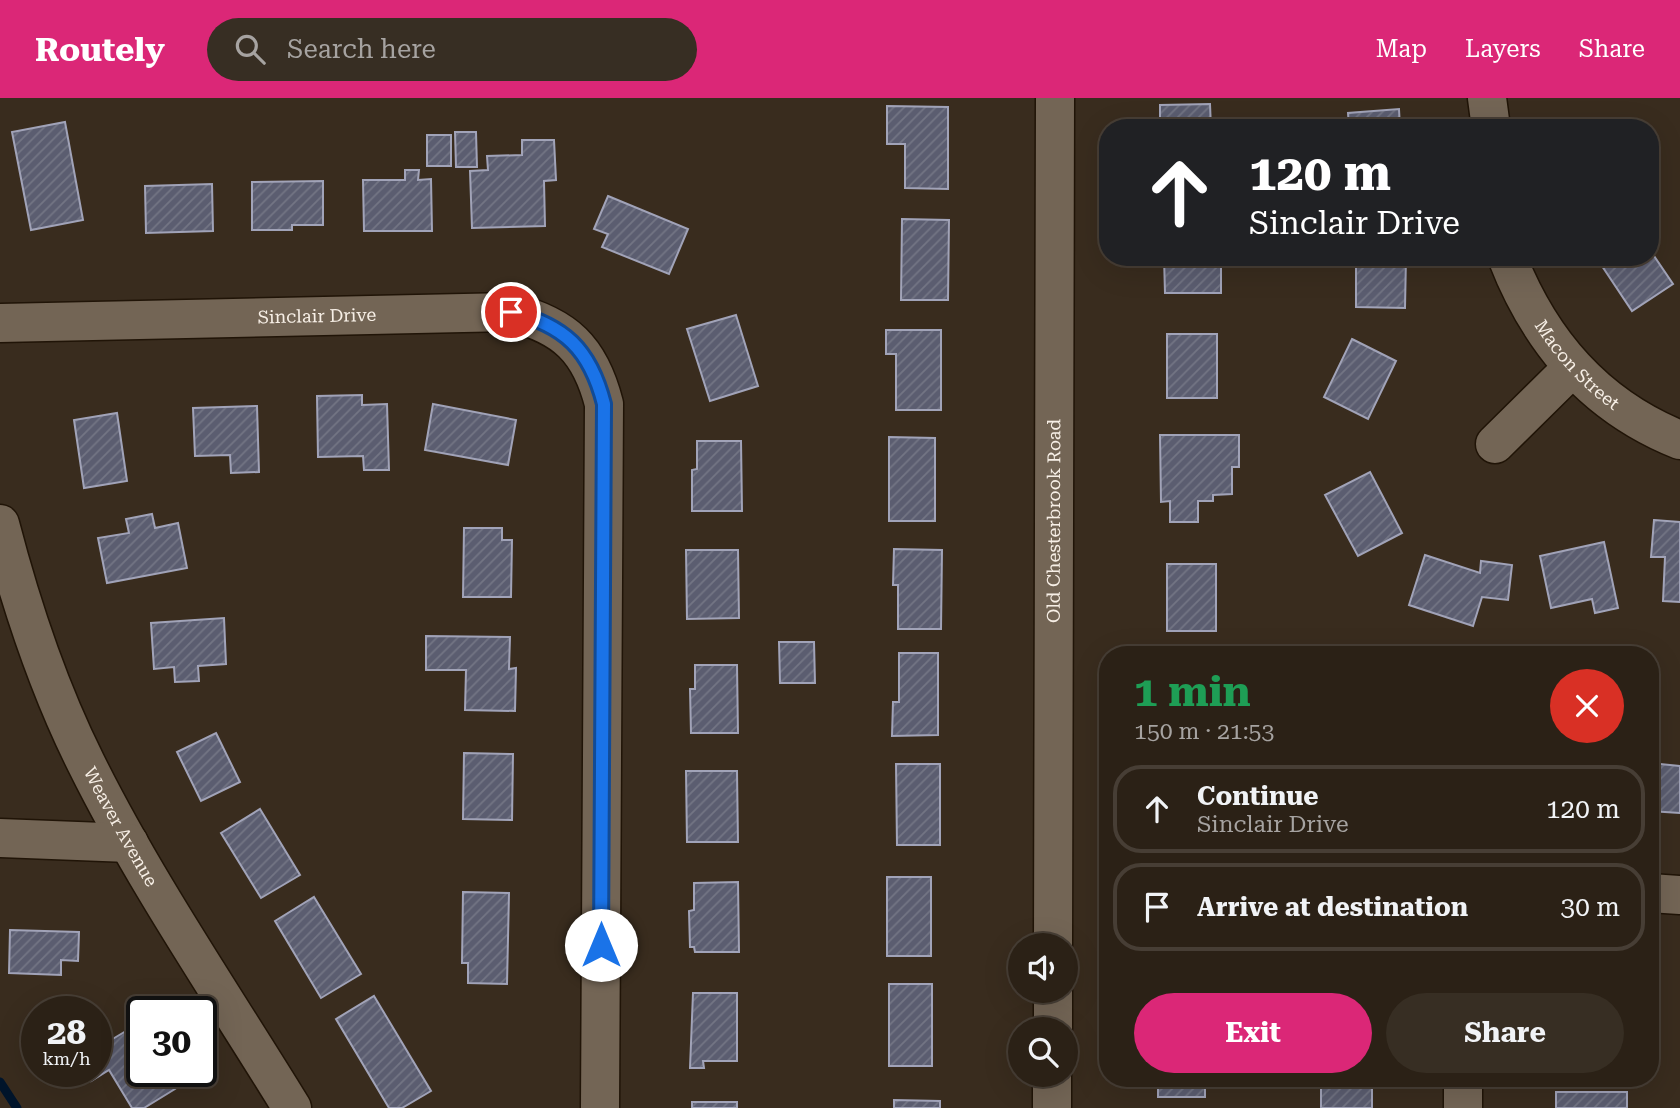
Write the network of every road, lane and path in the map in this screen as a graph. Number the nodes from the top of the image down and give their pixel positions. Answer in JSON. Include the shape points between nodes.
{"nodes":[{"id":1,"x":1055,"y":98,"type":"edge"},
{"id":2,"x":1488,"y":98,"type":"edge"},
{"id":3,"x":1490,"y":119,"type":"edge"},
{"id":4,"x":1510,"y":266,"type":"edge"},
{"id":5,"x":0,"y":323,"type":"edge"},
{"id":6,"x":1572,"y":368,"type":"junction"},
{"id":7,"x":1680,"y":440,"type":"edge"},
{"id":8,"x":1495,"y":444,"type":"dead end"},
{"id":9,"x":0,"y":524,"type":"edge"},
{"id":10,"x":0,"y":838,"type":"edge"},
{"id":11,"x":129,"y":843,"type":"junction"},
{"id":12,"x":1659,"y":894,"type":"edge"},
{"id":13,"x":1680,"y":895,"type":"edge"},
{"id":14,"x":1053,"y":933,"type":"edge"},
{"id":15,"x":1052,"y":1087,"type":"edge"},
{"id":16,"x":1463,"y":1087,"type":"edge"},
{"id":17,"x":292,"y":1108,"type":"edge"},
{"id":18,"x":600,"y":1108,"type":"edge"},
{"id":19,"x":1052,"y":1108,"type":"edge"},
{"id":20,"x":1463,"y":1108,"type":"edge"}],
"edges":[{"from":1,"to":14,"type":"street","name":"Old Chesterbrook Road"},
{"from":2,"to":3,"type":"street"},
{"from":4,"to":6,"type":"street","name":"Macon Street","via":[[1544,334]]},
{"from":5,"to":18,"type":"street","name":"Sinclair Drive","via":[[511,312],[562,332],[582,351],[604,404]]},
{"from":6,"to":7,"type":"street","name":"Macon Street","via":[[1608,401]]},
{"from":6,"to":8,"type":"street"},
{"from":9,"to":11,"type":"street","name":"Weaver Avenue","via":[[46,671],[85,761]]},
{"from":10,"to":11,"type":"street"},
{"from":11,"to":17,"type":"street","name":"Weaver Avenue"},
{"from":12,"to":13,"type":"street"},
{"from":15,"to":19,"type":"street"},
{"from":16,"to":20,"type":"street"}]}
